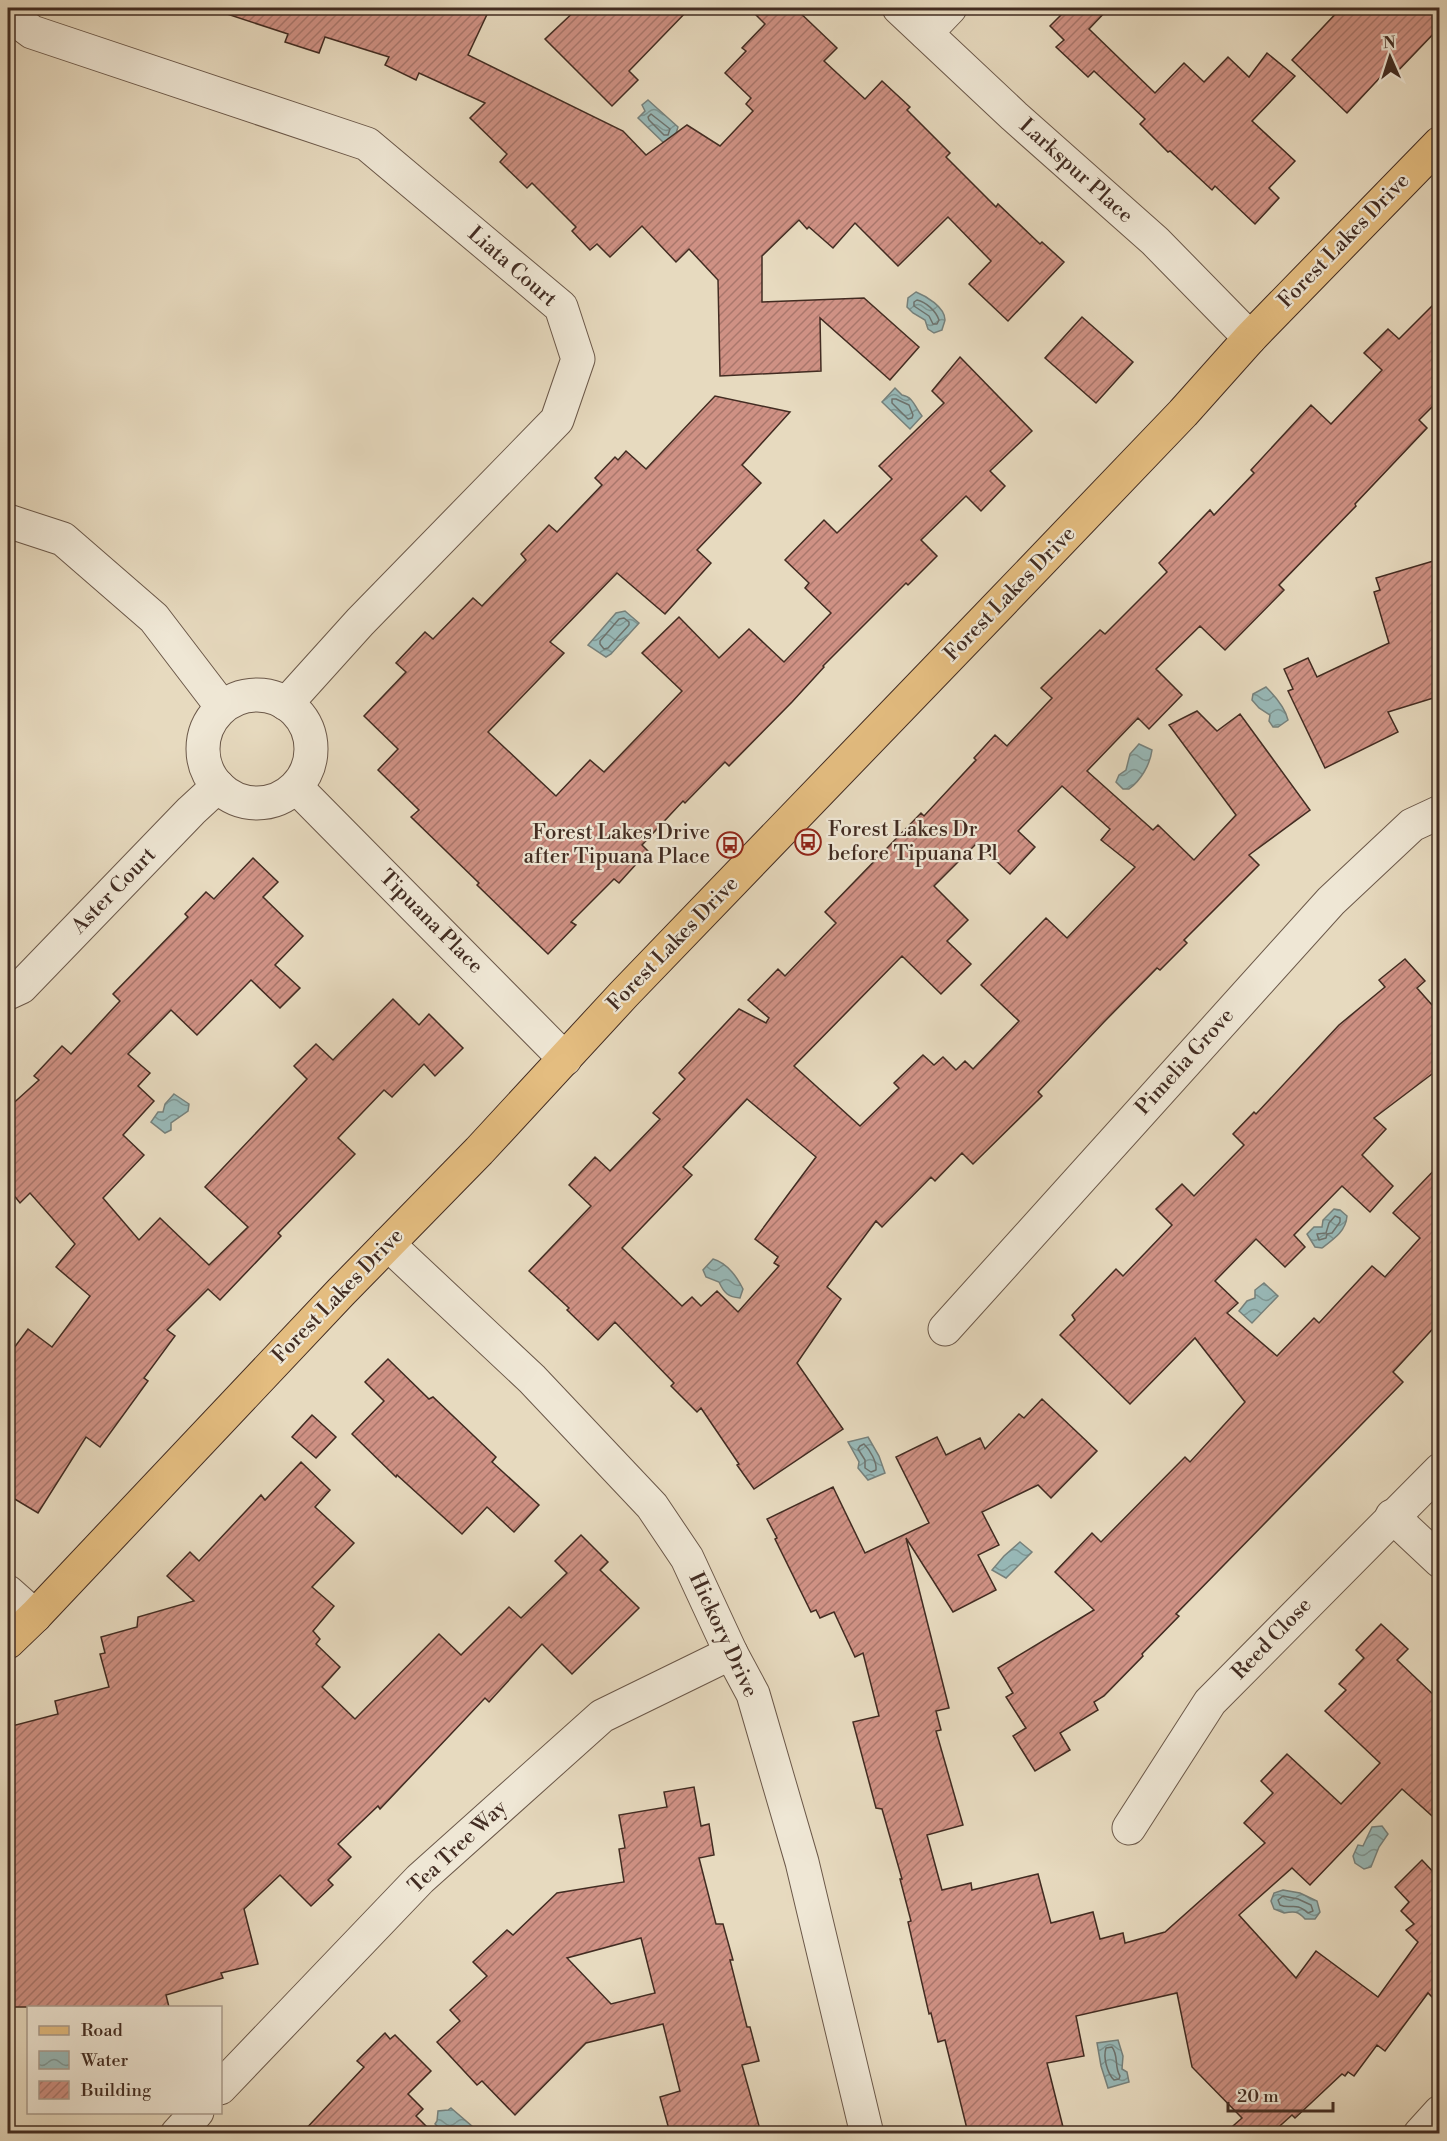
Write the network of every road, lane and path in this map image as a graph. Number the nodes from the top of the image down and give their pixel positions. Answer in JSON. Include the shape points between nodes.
{"nodes":[{"id":1,"x":899,"y":8,"type":"edge"},
{"id":2,"x":950,"y":8,"type":"edge"},
{"id":3,"x":8,"y":14,"type":"edge"},
{"id":4,"x":926,"y":33,"type":"junction"},
{"id":5,"x":1440,"y":143,"type":"edge"},
{"id":6,"x":1251,"y":338,"type":"junction"},
{"id":7,"x":8,"y":521,"type":"edge"},
{"id":8,"x":286,"y":704,"type":"junction"},
{"id":9,"x":222,"y":707,"type":"junction"},
{"id":10,"x":218,"y":786,"type":"junction"},
{"id":11,"x":296,"y":787,"type":"junction"},
{"id":12,"x":1440,"y":812,"type":"edge"},
{"id":13,"x":8,"y":993,"type":"edge"},
{"id":14,"x":565,"y":1059,"type":"junction"},
{"id":15,"x":388,"y":1244,"type":"junction"},
{"id":16,"x":945,"y":1329,"type":"dead end"},
{"id":17,"x":1440,"y":1470,"type":"edge"},
{"id":18,"x":1392,"y":1516,"type":"junction"},
{"id":19,"x":1440,"y":1562,"type":"edge"},
{"id":20,"x":8,"y":1592,"type":"edge"},
{"id":21,"x":35,"y":1616,"type":"junction"},
{"id":22,"x":8,"y":1641,"type":"edge"},
{"id":23,"x":731,"y":1653,"type":"junction"},
{"id":24,"x":1129,"y":1828,"type":"dead end"},
{"id":25,"x":222,"y":2086,"type":"edge"},
{"id":26,"x":1440,"y":2112,"type":"edge"},
{"id":27,"x":195,"y":2114,"type":"edge"},
{"id":28,"x":177,"y":2133,"type":"edge"},
{"id":29,"x":867,"y":2133,"type":"edge"},
{"id":30,"x":1420,"y":2133,"type":"edge"}],
"edges":[{"from":1,"to":4,"type":"street","name":"Larkspur Place"},
{"from":2,"to":4,"type":"street"},
{"from":3,"to":8,"type":"street","name":"Liata Court","via":[[32,32],[367,144],[561,307],[579,359],[557,420],[360,622]]},
{"from":4,"to":6,"type":"street","name":"Larkspur Place","via":[[1155,240]]},
{"from":5,"to":6,"type":"main road","name":"Forest Lakes Drive"},
{"from":6,"to":14,"type":"main road","name":"Forest Lakes Drive","via":[[1184,413]]},
{"from":7,"to":9,"type":"street","via":[[63,539],[154,618]]},
{"from":8,"to":9,"type":"street","via":[[258,694]]},
{"from":8,"to":11,"type":"street","via":[[301,716],[312,752]]},
{"from":9,"to":10,"type":"street","via":[[205,733],[203,752],[208,771]]},
{"from":10,"to":11,"type":"street","via":[[243,801],[262,803],[280,798]]},
{"from":10,"to":13,"type":"street","name":"Aster Court","via":[[21,987]]},
{"from":11,"to":14,"type":"street","name":"Tipuana Place"},
{"from":12,"to":16,"type":"street","name":"Pimelia Grove","via":[[1412,825],[1331,901]]},
{"from":14,"to":15,"type":"main road","name":"Forest Lakes Drive"},
{"from":15,"to":21,"type":"main road","name":"Forest Lakes Drive"},
{"from":15,"to":23,"type":"street","name":"Hickory Drive","via":[[532,1379],[651,1506],[687,1558]]},
{"from":17,"to":18,"type":"street","name":"Reed Close"},
{"from":18,"to":19,"type":"street"},
{"from":18,"to":24,"type":"street","name":"Reed Close","via":[[1210,1702]]},
{"from":20,"to":21,"type":"street"},
{"from":21,"to":22,"type":"main road","name":"Forest Lakes Drive"},
{"from":23,"to":25,"type":"street","name":"Tea Tree Way","via":[[602,1716],[420,1879]]},
{"from":23,"to":29,"type":"street","name":"Hickory Drive","via":[[753,1694],[802,1862]]},
{"from":26,"to":30,"type":"street"},
{"from":27,"to":28,"type":"street"}]}
